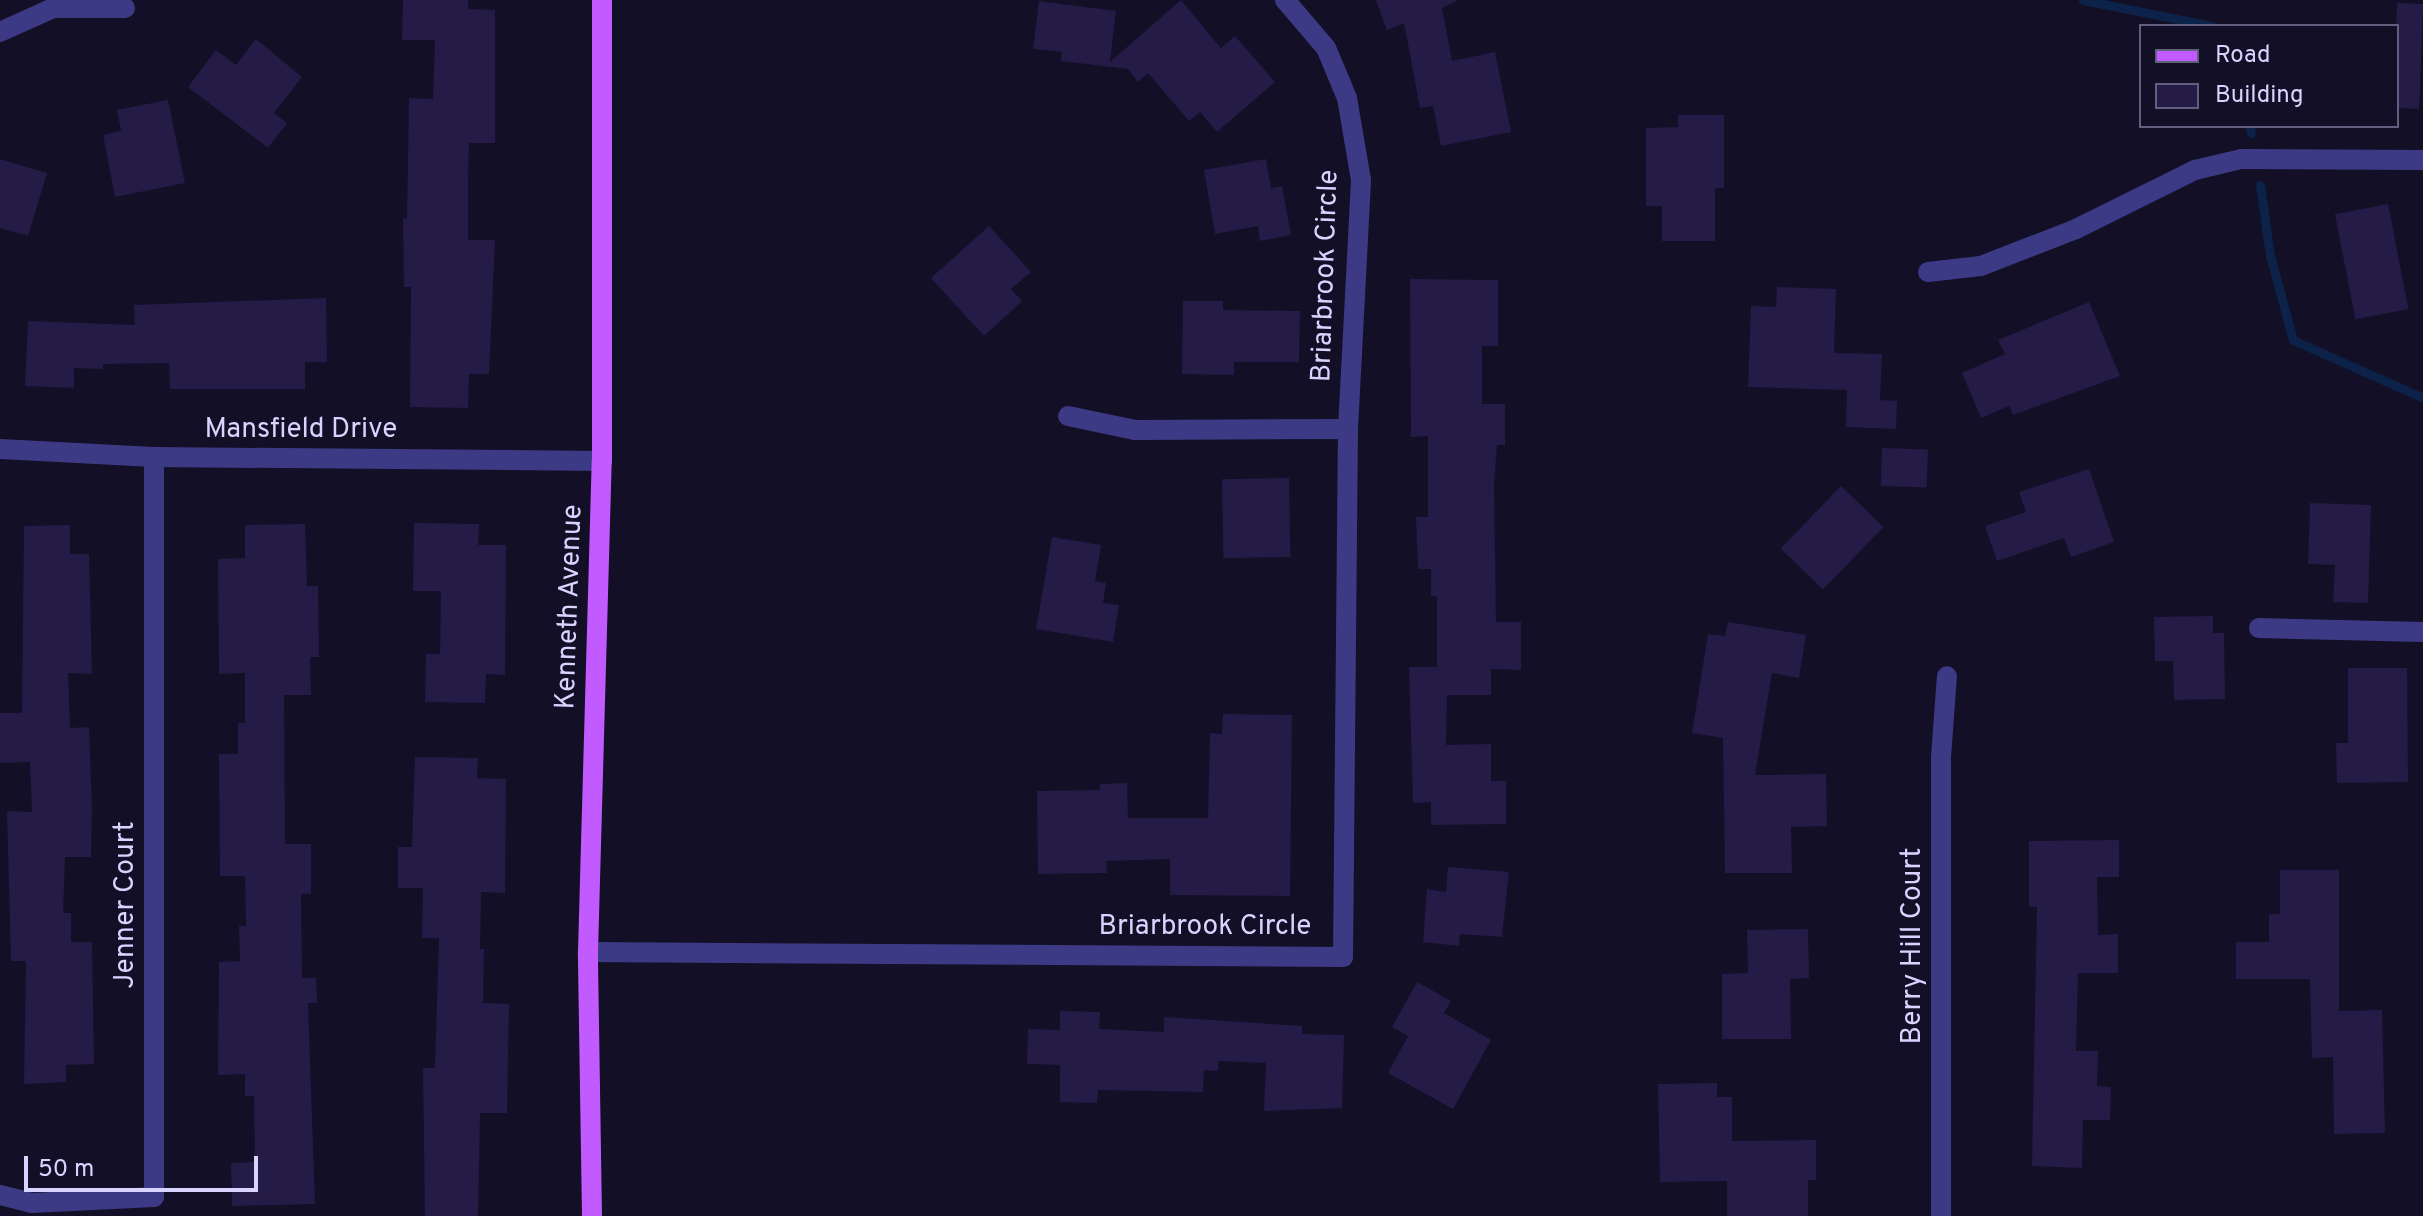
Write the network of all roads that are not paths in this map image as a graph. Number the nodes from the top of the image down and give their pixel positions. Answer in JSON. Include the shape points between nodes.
{"nodes":[{"id":1,"x":602,"y":0,"type":"edge"},
{"id":2,"x":1285,"y":0,"type":"edge"},
{"id":3,"x":125,"y":8,"type":"dead end"},
{"id":4,"x":0,"y":32,"type":"edge"},
{"id":5,"x":2423,"y":160,"type":"edge"},
{"id":6,"x":1928,"y":272,"type":"dead end"},
{"id":7,"x":1068,"y":416,"type":"dead end"},
{"id":8,"x":1348,"y":429,"type":"junction"},
{"id":9,"x":0,"y":449,"type":"edge"},
{"id":10,"x":154,"y":457,"type":"junction"},
{"id":11,"x":602,"y":461,"type":"junction"},
{"id":12,"x":2259,"y":628,"type":"dead end"},
{"id":13,"x":2423,"y":632,"type":"edge"},
{"id":14,"x":1947,"y":676,"type":"dead end"},
{"id":15,"x":588,"y":952,"type":"junction"},
{"id":16,"x":0,"y":1195,"type":"edge"},
{"id":17,"x":592,"y":1216,"type":"edge"},
{"id":18,"x":1941,"y":1216,"type":"edge"}],
"edges":[{"from":1,"to":11,"type":"main road","name":"Kenneth Avenue"},
{"from":2,"to":8,"type":"street","name":"Briarbrook Circle","via":[[1326,48],[1347,98],[1361,180]]},
{"from":3,"to":4,"type":"street","via":[[53,8]]},
{"from":5,"to":6,"type":"street","via":[[2241,159],[2195,170],[2076,229],[1981,266]]},
{"from":7,"to":8,"type":"street","via":[[1135,430]]},
{"from":8,"to":15,"type":"street","name":"Briarbrook Circle","via":[[1343,957]]},
{"from":9,"to":10,"type":"street","name":"Mansfield Drive"},
{"from":10,"to":11,"type":"street","name":"Mansfield Drive"},
{"from":10,"to":16,"type":"street","name":"Jenner Court","via":[[154,1197],[32,1203]]},
{"from":11,"to":15,"type":"main road","name":"Kenneth Avenue"},
{"from":12,"to":13,"type":"street"},
{"from":14,"to":18,"type":"street","name":"Berry Hill Court","via":[[1941,757]]},
{"from":15,"to":17,"type":"main road","name":"Kenneth Avenue"}]}
